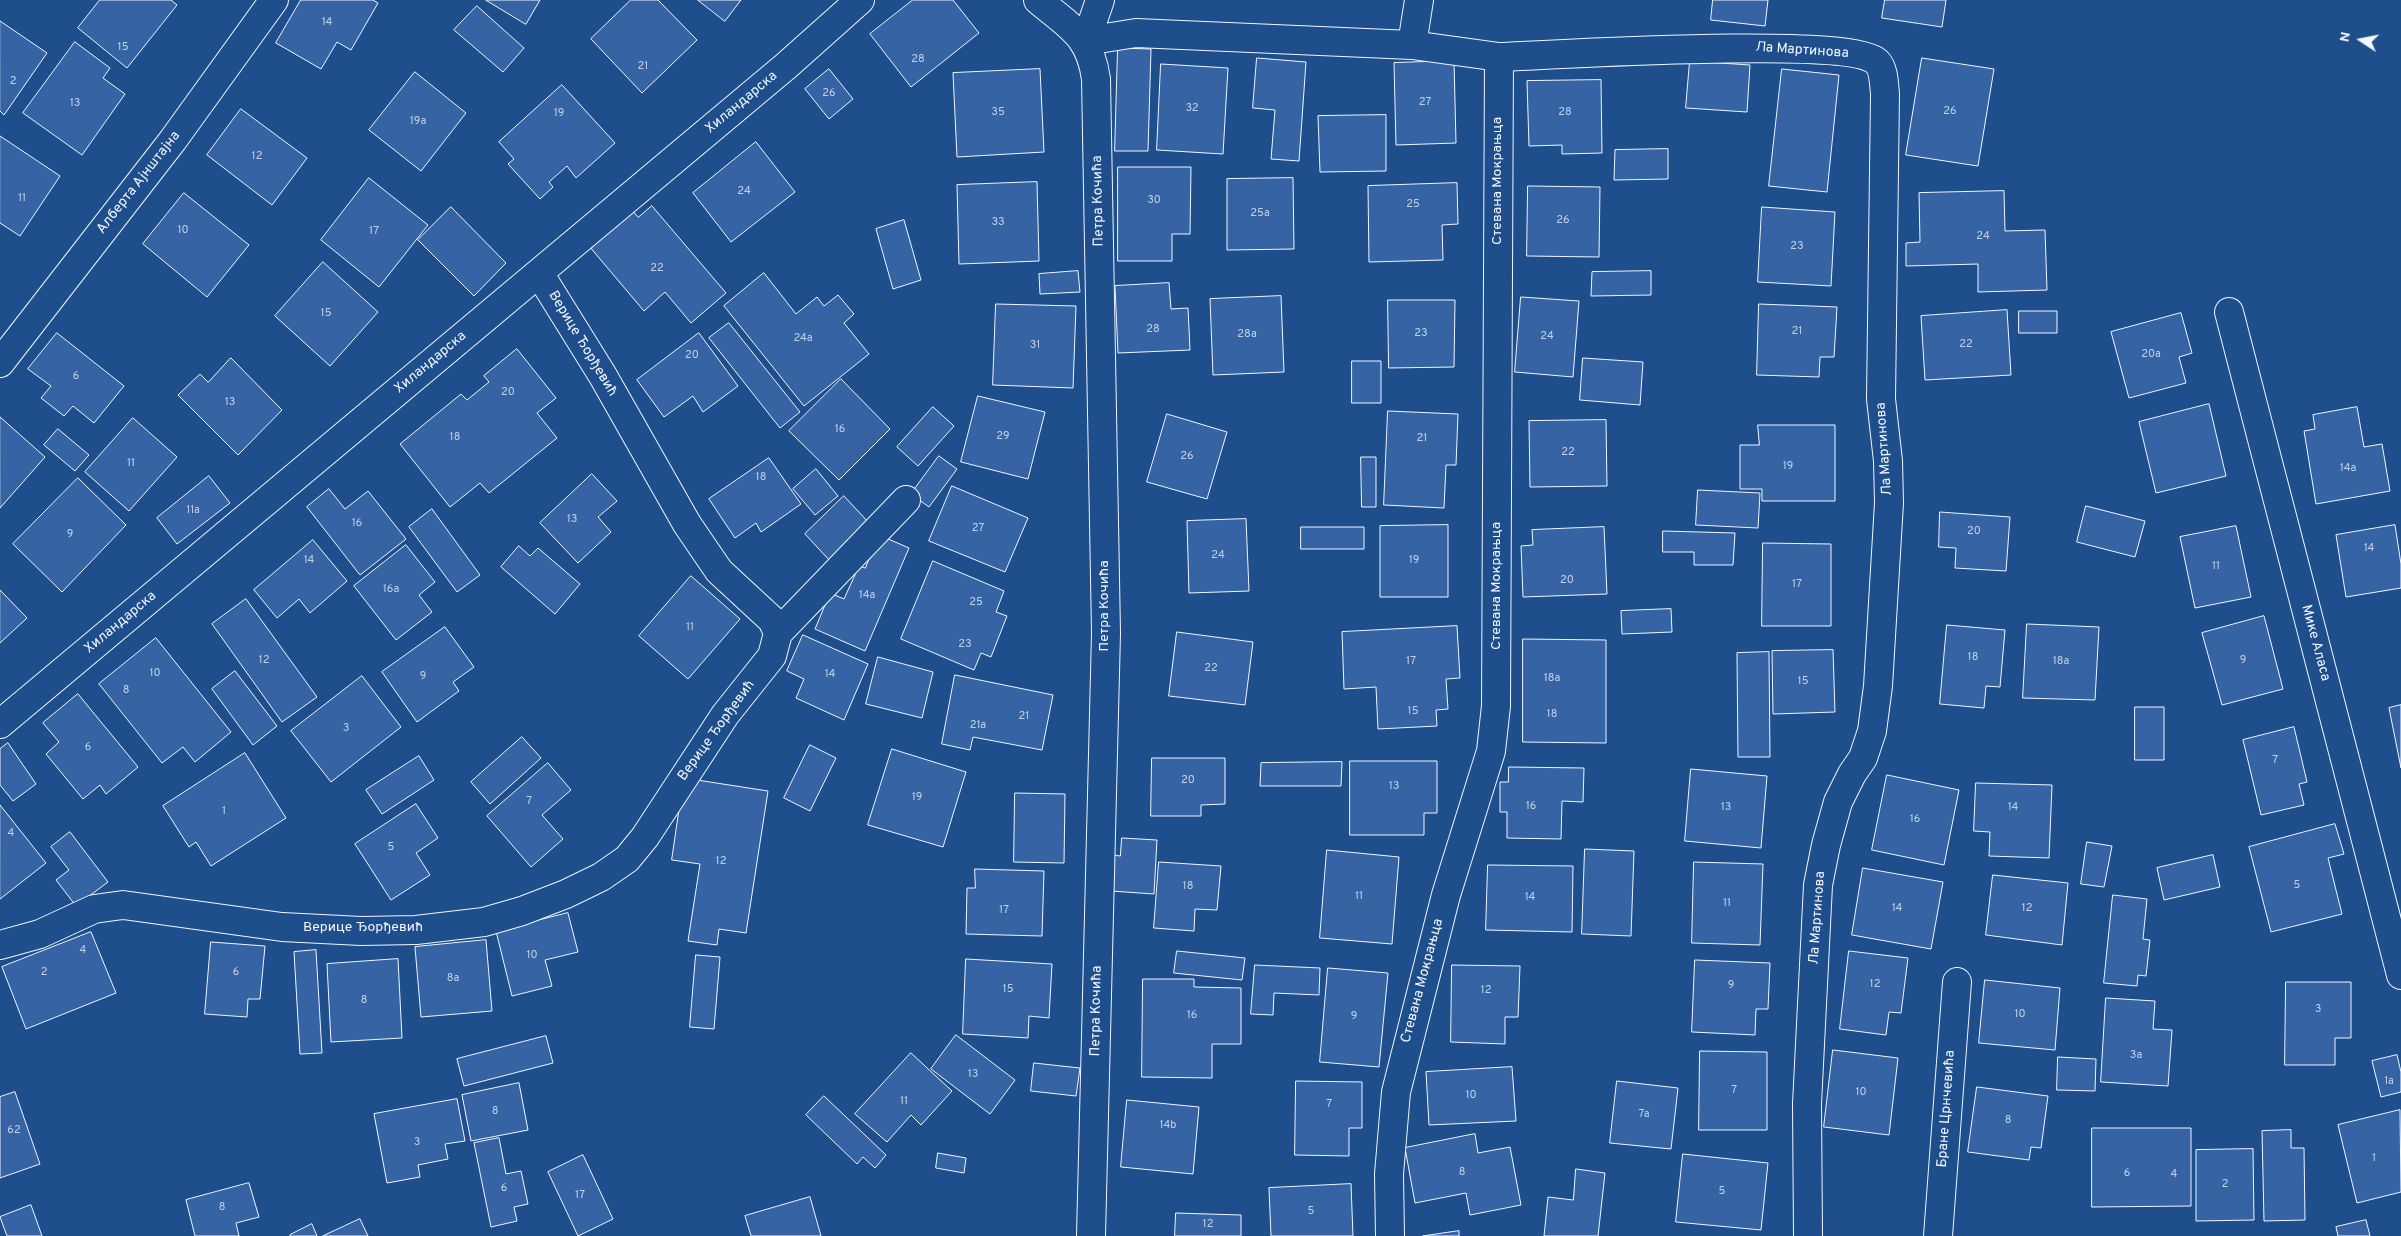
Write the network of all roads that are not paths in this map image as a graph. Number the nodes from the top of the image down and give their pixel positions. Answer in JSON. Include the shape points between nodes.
{"nodes":[{"id":1,"x":274,"y":0,"type":"edge"},
{"id":2,"x":860,"y":0,"type":"edge"},
{"id":3,"x":1038,"y":0,"type":"edge"},
{"id":4,"x":1100,"y":0,"type":"edge"},
{"id":5,"x":1419,"y":0,"type":"edge"},
{"id":6,"x":1086,"y":41,"type":"junction"},
{"id":7,"x":1412,"y":45,"type":"junction"},
{"id":8,"x":1499,"y":57,"type":"junction"},
{"id":9,"x":539,"y":273,"type":"junction"},
{"id":10,"x":2229,"y":312,"type":"dead end"},
{"id":11,"x":0,"y":363,"type":"edge"},
{"id":12,"x":906,"y":500,"type":"dead end"},
{"id":13,"x":778,"y":633,"type":"junction"},
{"id":14,"x":0,"y":724,"type":"edge"},
{"id":15,"x":0,"y":945,"type":"edge"},
{"id":16,"x":2401,"y":975,"type":"edge"},
{"id":17,"x":1957,"y":982,"type":"dead end"},
{"id":18,"x":1091,"y":1236,"type":"edge"},
{"id":19,"x":1390,"y":1236,"type":"edge"},
{"id":20,"x":1808,"y":1236,"type":"edge"},
{"id":21,"x":1938,"y":1236,"type":"edge"}],
"edges":[{"from":1,"to":11,"type":"street","name":"Алберта Ајнштајна","via":[[173,140]]},
{"from":2,"to":9,"type":"street","name":"Хиландарска"},
{"from":3,"to":6,"type":"street"},
{"from":4,"to":6,"type":"street"},
{"from":5,"to":7,"type":"street"},
{"from":6,"to":7,"type":"street","via":[[1136,33]]},
{"from":6,"to":18,"type":"street","name":"Петра Кочића","via":[[1093,58],[1096,88],[1106,633]]},
{"from":7,"to":8,"type":"street"},
{"from":8,"to":19,"type":"street","name":"Стевана Мокрањца","via":[[1496,706],[1491,751],[1446,895],[1396,1092],[1389,1174]]},
{"from":8,"to":20,"type":"street","name":"Ла Мартинова","via":[[1748,48],[1817,50],[1869,57],[1877,62],[1882,73],[1885,94],[1881,399],[1888,461],[1888,503],[1878,686],[1872,731],[1863,758],[1838,802],[1818,885],[1807,1104]]},
{"from":9,"to":13,"type":"street","name":"Верице Ђорђевић","via":[[603,376],[687,524],[719,571],[772,620]]},
{"from":9,"to":14,"type":"street","name":"Хиландарска"},
{"from":10,"to":16,"type":"street","name":"Мике Аласа"},
{"from":12,"to":13,"type":"street","name":"Верице Ђорђевић"},
{"from":13,"to":15,"type":"street","name":"Верице Ђорђевић","via":[[772,656],[726,715],[628,859],[566,894],[484,922],[416,930],[282,927],[122,905],[94,909],[40,934]]},
{"from":17,"to":21,"type":"street","name":"Бране Црнчевића"}]}
